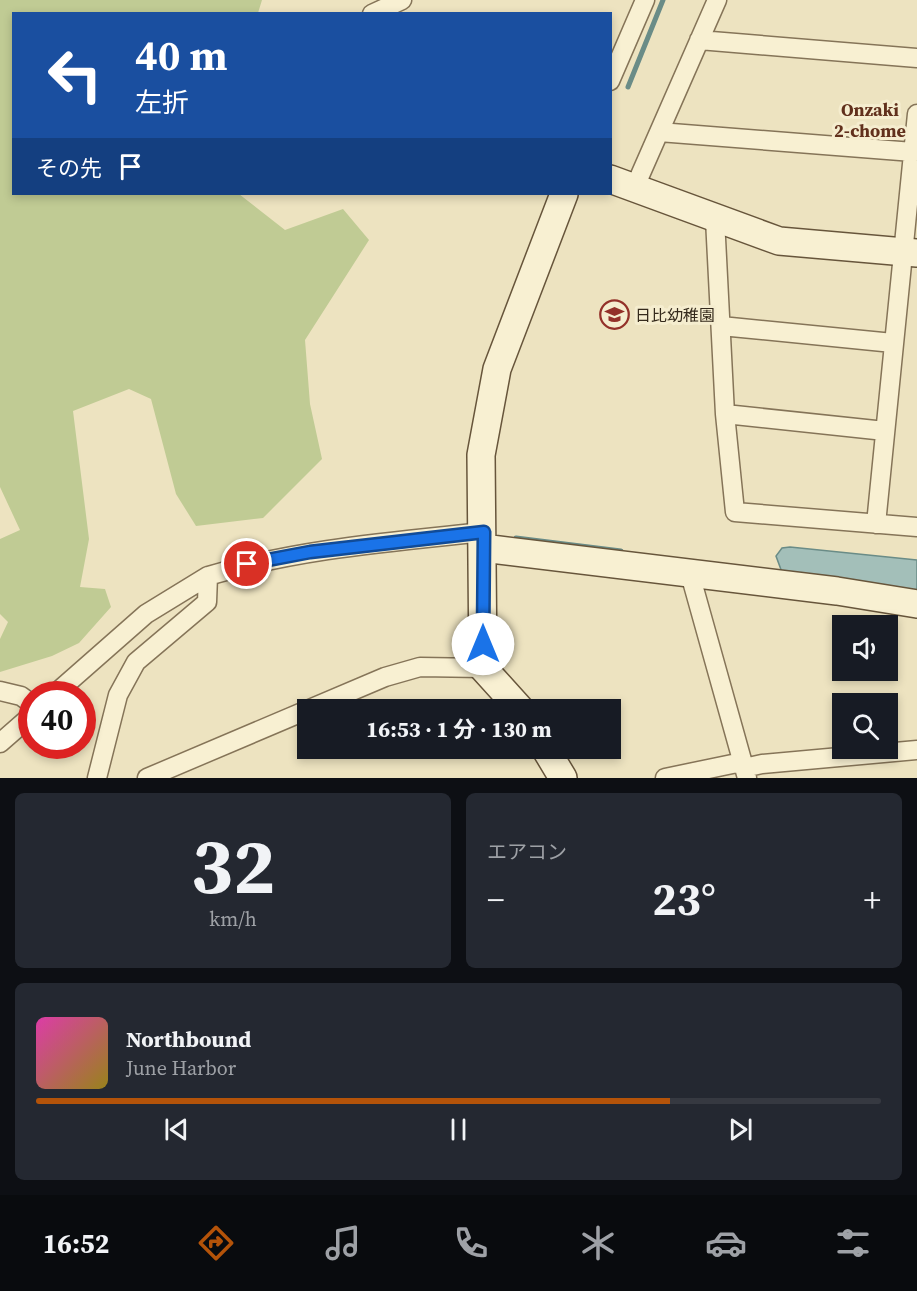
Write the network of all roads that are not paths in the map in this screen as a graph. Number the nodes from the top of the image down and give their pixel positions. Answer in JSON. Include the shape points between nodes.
{"nodes":[{"id":1,"x":402,"y":0,"type":"edge"},
{"id":2,"x":645,"y":0,"type":"edge"},
{"id":3,"x":717,"y":0,"type":"edge"},
{"id":4,"x":376,"y":12,"type":"edge"},
{"id":5,"x":699,"y":40,"type":"junction"},
{"id":6,"x":917,"y":58,"type":"edge"},
{"id":7,"x":612,"y":76,"type":"edge"},
{"id":8,"x":917,"y":114,"type":"edge"},
{"id":9,"x":659,"y":132,"type":"junction"},
{"id":10,"x":913,"y":152,"type":"junction"},
{"id":11,"x":622,"y":184,"type":"edge"},
{"id":12,"x":564,"y":195,"type":"edge"},
{"id":13,"x":715,"y":219,"type":"junction"},
{"id":14,"x":909,"y":253,"type":"edge"},
{"id":15,"x":721,"y":326,"type":"junction"},
{"id":16,"x":893,"y":343,"type":"junction"},
{"id":17,"x":725,"y":414,"type":"junction"},
{"id":18,"x":885,"y":431,"type":"junction"},
{"id":19,"x":876,"y":524,"type":"junction"},
{"id":20,"x":917,"y":527,"type":"edge"},
{"id":21,"x":483,"y":540,"type":"junction"},
{"id":22,"x":690,"y":574,"type":"junction"},
{"id":23,"x":208,"y":576,"type":"junction"},
{"id":24,"x":917,"y":604,"type":"edge"},
{"id":25,"x":483,"y":668,"type":"junction"},
{"id":26,"x":70,"y":681,"type":"edge"},
{"id":27,"x":0,"y":692,"type":"edge"},
{"id":28,"x":18,"y":695,"type":"edge"},
{"id":29,"x":511,"y":699,"type":"edge"},
{"id":30,"x":18,"y":727,"type":"edge"},
{"id":31,"x":0,"y":743,"type":"edge"},
{"id":32,"x":917,"y":750,"type":"edge"},
{"id":33,"x":552,"y":759,"type":"edge"},
{"id":34,"x":745,"y":770,"type":"edge"},
{"id":35,"x":97,"y":778,"type":"edge"},
{"id":36,"x":147,"y":778,"type":"edge"},
{"id":37,"x":563,"y":778,"type":"edge"},
{"id":38,"x":665,"y":778,"type":"edge"}],
"edges":[{"from":1,"to":4,"type":"street"},
{"from":2,"to":7,"type":"street"},
{"from":3,"to":5,"type":"street"},
{"from":5,"to":6,"type":"street"},
{"from":5,"to":9,"type":"street"},
{"from":8,"to":10,"type":"street"},
{"from":9,"to":10,"type":"street"},
{"from":9,"to":11,"type":"street"},
{"from":10,"to":14,"type":"street"},
{"from":11,"to":13,"type":"street"},
{"from":12,"to":21,"type":"street","via":[[497,369],[481,455]]},
{"from":13,"to":14,"type":"street","via":[[779,241]]},
{"from":13,"to":15,"type":"street"},
{"from":14,"to":16,"type":"street"},
{"from":15,"to":16,"type":"street"},
{"from":15,"to":17,"type":"street"},
{"from":16,"to":18,"type":"street"},
{"from":17,"to":18,"type":"street"},
{"from":17,"to":19,"type":"street","via":[[735,512]]},
{"from":18,"to":19,"type":"street"},
{"from":19,"to":20,"type":"street"},
{"from":21,"to":22,"type":"street"},
{"from":21,"to":23,"type":"street","via":[[310,552]]},
{"from":21,"to":25,"type":"street"},
{"from":22,"to":24,"type":"street"},
{"from":22,"to":34,"type":"street"},
{"from":23,"to":26,"type":"street","via":[[146,614]]},
{"from":23,"to":35,"type":"street","via":[[207,602],[136,662],[118,695]]},
{"from":25,"to":29,"type":"street"},
{"from":25,"to":36,"type":"street","via":[[420,667],[385,677]]},
{"from":27,"to":28,"type":"street"},
{"from":30,"to":31,"type":"street"},
{"from":32,"to":34,"type":"street","via":[[762,764]]},
{"from":33,"to":37,"type":"street"},
{"from":34,"to":38,"type":"street"}]}
